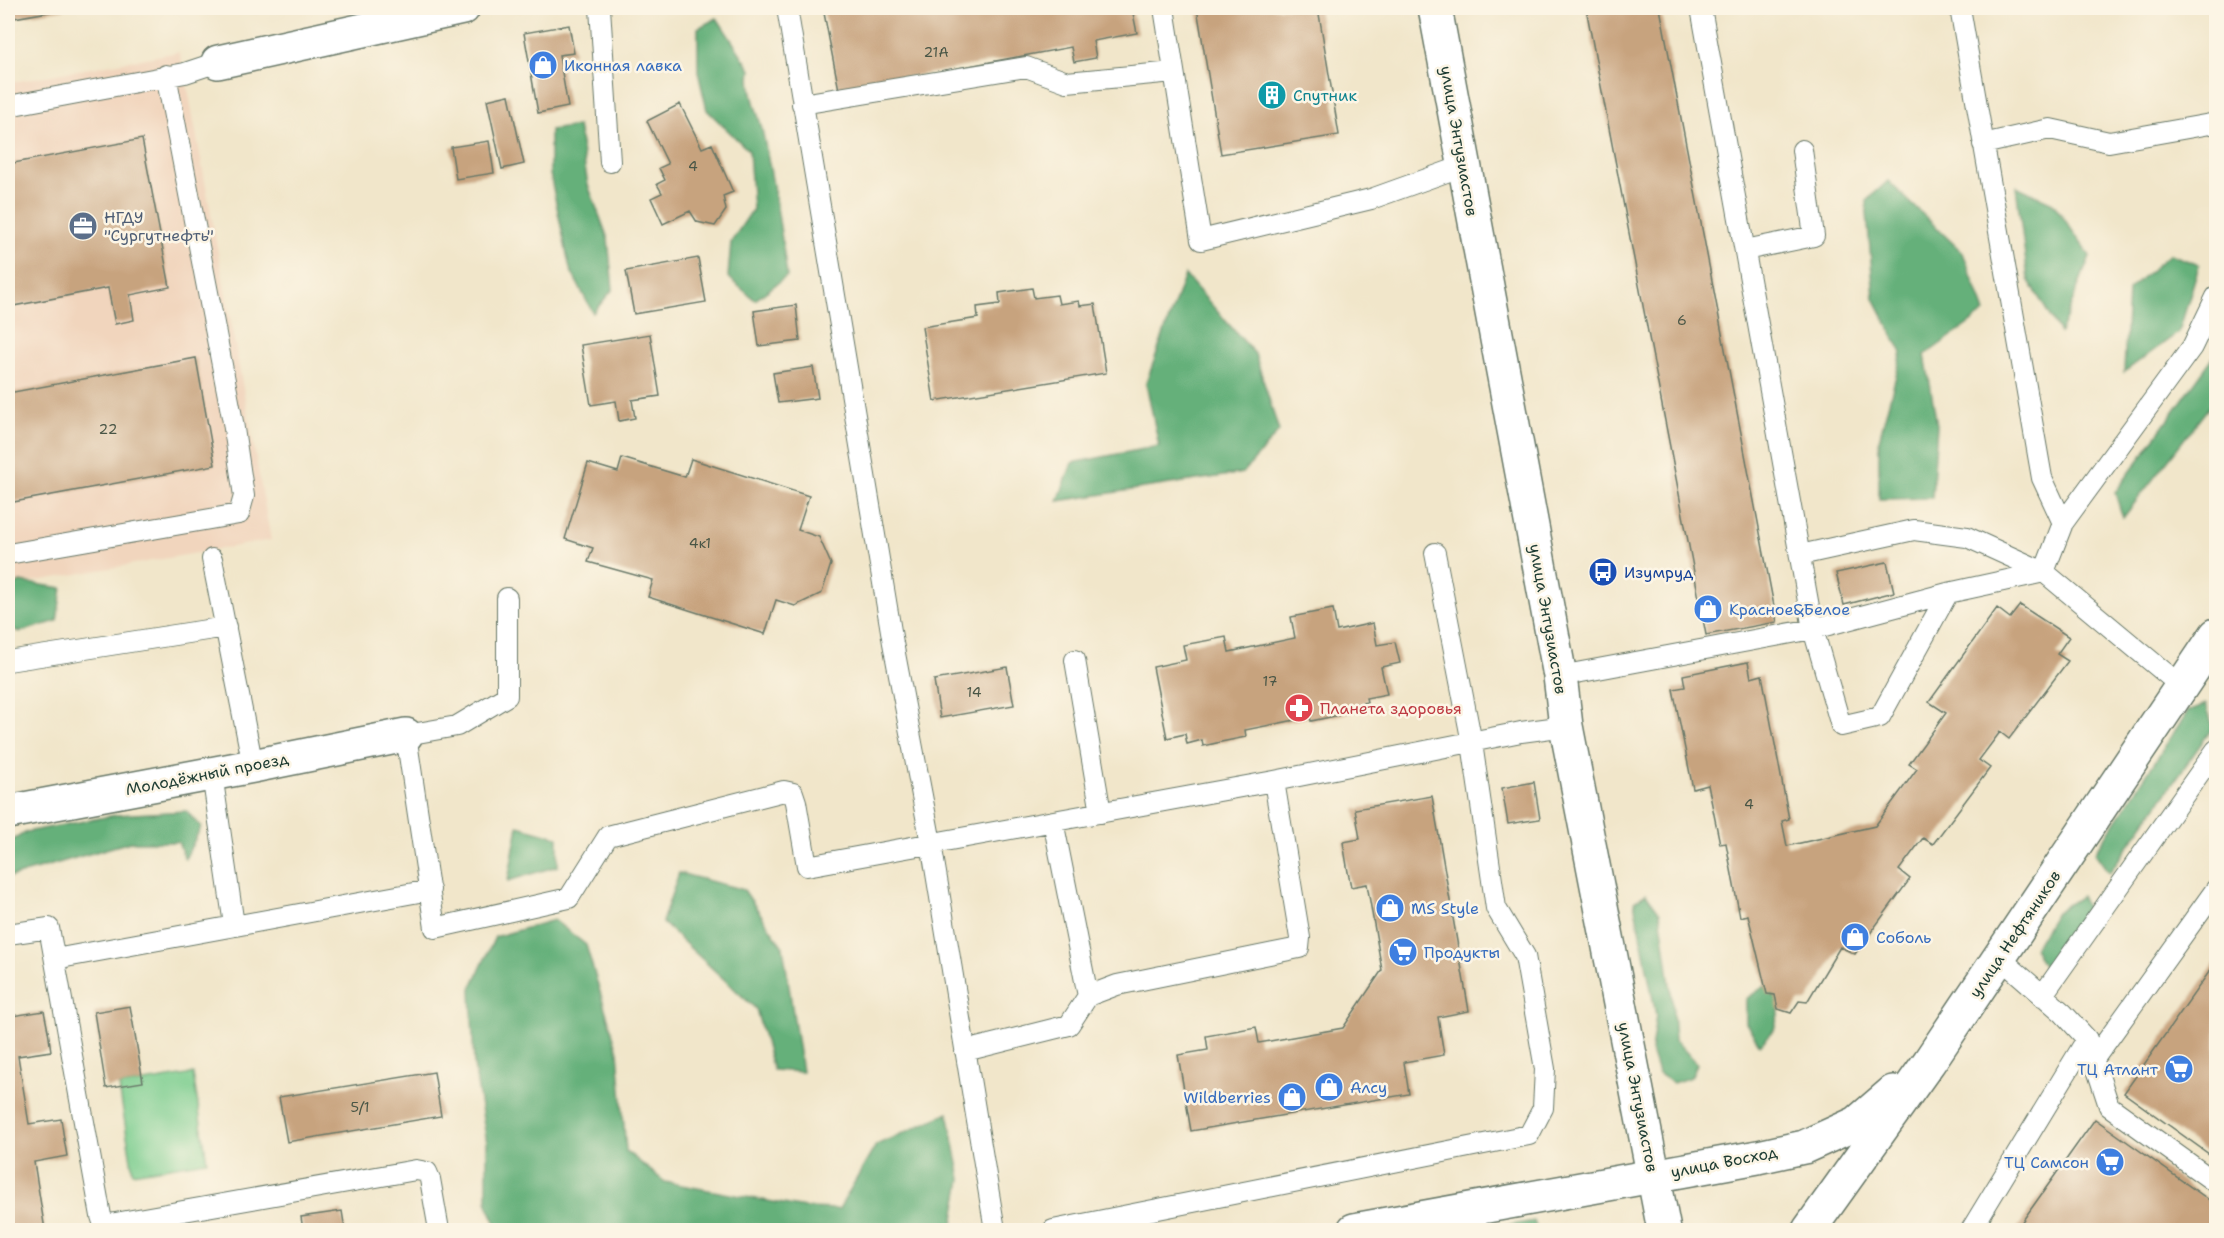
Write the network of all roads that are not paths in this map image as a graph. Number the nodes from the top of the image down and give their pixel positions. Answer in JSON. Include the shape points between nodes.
{"nodes":[{"id":1,"x":463,"y":8,"type":"edge"},
{"id":2,"x":600,"y":8,"type":"edge"},
{"id":3,"x":787,"y":8,"type":"edge"},
{"id":4,"x":1164,"y":8,"type":"edge"},
{"id":5,"x":1435,"y":8,"type":"edge"},
{"id":6,"x":1701,"y":8,"type":"edge"},
{"id":7,"x":1960,"y":8,"type":"edge"},
{"id":8,"x":218,"y":62,"type":"joint"},
{"id":9,"x":1174,"y":72,"type":"junction"},
{"id":10,"x":166,"y":75,"type":"junction"},
{"id":11,"x":802,"y":104,"type":"junction"},
{"id":12,"x":8,"y":106,"type":"edge"},
{"id":13,"x":2217,"y":123,"type":"edge"},
{"id":14,"x":1983,"y":144,"type":"junction"},
{"id":15,"x":1802,"y":150,"type":"dead end"},
{"id":16,"x":610,"y":162,"type":"dead end"},
{"id":17,"x":1463,"y":166,"type":"junction"},
{"id":18,"x":1745,"y":250,"type":"junction"},
{"id":19,"x":2217,"y":297,"type":"edge"},
{"id":20,"x":2063,"y":523,"type":"junction"},
{"id":21,"x":1435,"y":553,"type":"dead end"},
{"id":22,"x":8,"y":554,"type":"edge"},
{"id":23,"x":1800,"y":555,"type":"junction"},
{"id":24,"x":212,"y":559,"type":"dead end"},
{"id":25,"x":2044,"y":572,"type":"junction"},
{"id":26,"x":1948,"y":593,"type":"junction"},
{"id":27,"x":507,"y":598,"type":"dead end"},
{"id":28,"x":226,"y":627,"type":"junction"},
{"id":29,"x":1813,"y":629,"type":"junction"},
{"id":30,"x":2217,"y":635,"type":"edge"},
{"id":31,"x":1075,"y":660,"type":"dead end"},
{"id":32,"x":8,"y":661,"type":"edge"},
{"id":33,"x":1560,"y":675,"type":"junction"},
{"id":34,"x":2181,"y":686,"type":"junction"},
{"id":35,"x":1566,"y":726,"type":"junction"},
{"id":36,"x":406,"y":735,"type":"junction"},
{"id":37,"x":1472,"y":743,"type":"junction"},
{"id":38,"x":2217,"y":750,"type":"edge"},
{"id":39,"x":253,"y":766,"type":"junction"},
{"id":40,"x":212,"y":774,"type":"junction"},
{"id":41,"x":1274,"y":781,"type":"junction"},
{"id":42,"x":8,"y":812,"type":"edge"},
{"id":43,"x":1101,"y":813,"type":"junction"},
{"id":44,"x":1053,"y":821,"type":"junction"},
{"id":45,"x":931,"y":843,"type":"junction"},
{"id":46,"x":2217,"y":889,"type":"edge"},
{"id":47,"x":430,"y":890,"type":"junction"},
{"id":48,"x":234,"y":925,"type":"junction"},
{"id":49,"x":8,"y":934,"type":"edge"},
{"id":50,"x":2000,"y":958,"type":"junction"},
{"id":51,"x":55,"y":959,"type":"junction"},
{"id":52,"x":1088,"y":996,"type":"junction"},
{"id":53,"x":2042,"y":996,"type":"junction"},
{"id":54,"x":2086,"y":1039,"type":"junction"},
{"id":55,"x":965,"y":1051,"type":"junction"},
{"id":56,"x":2094,"y":1059,"type":"junction"},
{"id":57,"x":1929,"y":1062,"type":"junction"},
{"id":58,"x":1652,"y":1176,"type":"junction"},
{"id":59,"x":2217,"y":1183,"type":"edge"},
{"id":60,"x":1365,"y":1229,"type":"edge"},
{"id":61,"x":439,"y":1230,"type":"edge"},
{"id":62,"x":994,"y":1230,"type":"edge"},
{"id":63,"x":1053,"y":1230,"type":"edge"},
{"id":64,"x":1664,"y":1230,"type":"edge"},
{"id":65,"x":1809,"y":1230,"type":"edge"},
{"id":66,"x":1971,"y":1230,"type":"edge"}],
"edges":[{"from":1,"to":8,"type":"street"},
{"from":2,"to":16,"type":"lane"},
{"from":3,"to":11,"type":"lane"},
{"from":4,"to":9,"type":"lane"},
{"from":5,"to":17,"type":"street","name":"улица Энтузиастов"},
{"from":6,"to":18,"type":"lane"},
{"from":7,"to":14,"type":"lane"},
{"from":8,"to":10,"type":"lane"},
{"from":9,"to":11,"type":"lane","via":[[1067,82],[1026,67]]},
{"from":9,"to":17,"type":"lane","via":[[1201,240],[1371,199]]},
{"from":10,"to":12,"type":"lane"},
{"from":10,"to":22,"type":"lane","via":[[233,422],[244,496],[239,514]]},
{"from":11,"to":45,"type":"lane","via":[[891,632]]},
{"from":13,"to":14,"type":"lane","via":[[2109,142],[2050,129]]},
{"from":14,"to":20,"type":"lane","via":[[2042,478]]},
{"from":15,"to":18,"type":"lane","via":[[1814,236]]},
{"from":17,"to":33,"type":"street","name":"улица Энтузиастов"},
{"from":18,"to":23,"type":"lane"},
{"from":19,"to":20,"type":"lane","via":[[2192,347]]},
{"from":20,"to":25,"type":"lane"},
{"from":21,"to":37,"type":"lane"},
{"from":23,"to":25,"type":"lane","via":[[1914,530],[1967,537]]},
{"from":23,"to":29,"type":"lane"},
{"from":24,"to":28,"type":"lane"},
{"from":25,"to":26,"type":"lane"},
{"from":25,"to":34,"type":"lane"},
{"from":26,"to":29,"type":"lane"},
{"from":26,"to":29,"type":"lane","via":[[1880,717],[1841,726]]},
{"from":27,"to":36,"type":"lane","via":[[507,696],[457,726]]},
{"from":28,"to":32,"type":"lane"},
{"from":28,"to":39,"type":"lane"},
{"from":29,"to":33,"type":"lane"},
{"from":30,"to":34,"type":"street","name":"улица Нефтяников"},
{"from":31,"to":43,"type":"lane"},
{"from":33,"to":35,"type":"street","name":"улица Энтузиастов"},
{"from":34,"to":50,"type":"street","name":"улица Нефтяников"},
{"from":35,"to":37,"type":"lane"},
{"from":35,"to":58,"type":"street","name":"улица Энтузиастов"},
{"from":36,"to":39,"type":"street","name":"Молодёжный проезд"},
{"from":36,"to":47,"type":"lane"},
{"from":37,"to":41,"type":"lane"},
{"from":37,"to":63,"type":"lane","via":[[1496,908],[1525,956],[1545,1069],[1543,1108],[1528,1135]]},
{"from":38,"to":53,"type":"lane"},
{"from":39,"to":40,"type":"street","name":"Молодёжный проезд"},
{"from":40,"to":42,"type":"street","name":"Молодёжный проезд"},
{"from":40,"to":48,"type":"lane"},
{"from":41,"to":43,"type":"lane"},
{"from":41,"to":52,"type":"lane","via":[[1299,948],[1117,985]]},
{"from":43,"to":44,"type":"lane"},
{"from":44,"to":45,"type":"lane"},
{"from":44,"to":52,"type":"lane"},
{"from":45,"to":47,"type":"lane","via":[[807,866],[796,802],[793,793],[784,791],[608,836],[569,898],[435,928]]},
{"from":45,"to":55,"type":"lane"},
{"from":46,"to":56,"type":"lane"},
{"from":47,"to":48,"type":"lane"},
{"from":48,"to":51,"type":"lane"},
{"from":49,"to":51,"type":"lane","via":[[49,928]]},
{"from":50,"to":53,"type":"lane"},
{"from":50,"to":57,"type":"street","name":"улица Нефтяников"},
{"from":51,"to":61,"type":"lane","via":[[104,1225],[416,1170],[427,1172],[430,1179]]},
{"from":52,"to":55,"type":"lane","via":[[1069,1024]]},
{"from":53,"to":54,"type":"lane"},
{"from":54,"to":56,"type":"lane"},
{"from":54,"to":66,"type":"lane"},
{"from":55,"to":62,"type":"lane"},
{"from":56,"to":59,"type":"lane","via":[[2109,1106]]},
{"from":57,"to":58,"type":"street","name":"улица Восход","via":[[1857,1123],[1804,1147]]},
{"from":57,"to":65,"type":"street","name":"улица Нефтяников"},
{"from":58,"to":60,"type":"street","name":"улица Восход"},
{"from":58,"to":64,"type":"street","name":"улица Энтузиастов"}]}
